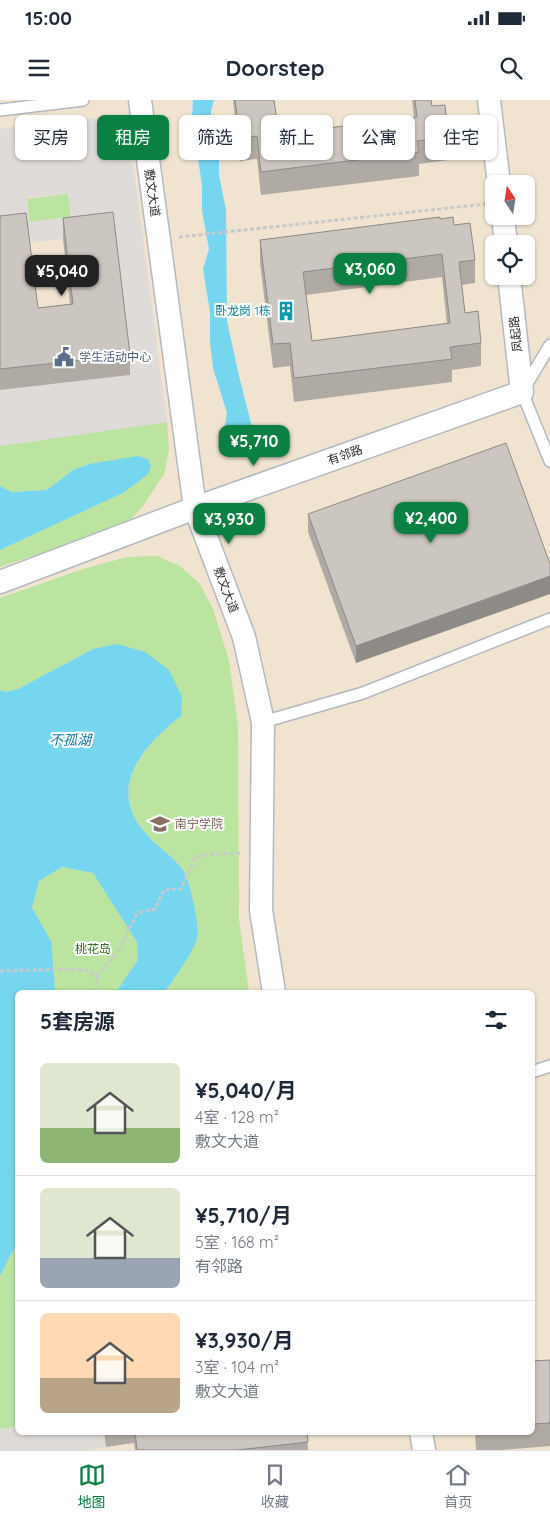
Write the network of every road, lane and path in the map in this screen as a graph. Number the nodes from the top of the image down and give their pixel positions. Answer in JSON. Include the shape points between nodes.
{"nodes":[{"id":1,"x":83,"y":100,"type":"edge"},
{"id":2,"x":140,"y":100,"type":"edge"},
{"id":3,"x":489,"y":100,"type":"edge"},
{"id":4,"x":0,"y":110,"type":"edge"},
{"id":5,"x":498,"y":175,"type":"edge"},
{"id":6,"x":485,"y":204,"type":"edge"},
{"id":7,"x":186,"y":236,"type":"dead end"},
{"id":8,"x":510,"y":285,"type":"edge"},
{"id":9,"x":550,"y":345,"type":"edge"},
{"id":10,"x":522,"y":392,"type":"junction"},
{"id":11,"x":550,"y":461,"type":"edge"},
{"id":12,"x":194,"y":508,"type":"junction"},
{"id":13,"x":0,"y":582,"type":"edge"},
{"id":14,"x":550,"y":619,"type":"edge"},
{"id":15,"x":262,"y":722,"type":"junction"},
{"id":16,"x":261,"y":852,"type":"junction"},
{"id":17,"x":0,"y":971,"type":"edge"},
{"id":18,"x":97,"y":978,"type":"junction"},
{"id":19,"x":96,"y":990,"type":"edge"},
{"id":20,"x":274,"y":990,"type":"edge"},
{"id":21,"x":550,"y":1066,"type":"edge"},
{"id":22,"x":535,"y":1071,"type":"edge"},
{"id":23,"x":422,"y":1435,"type":"edge"},
{"id":24,"x":424,"y":1450,"type":"edge"}],
"edges":[{"from":1,"to":4,"type":"lane"},
{"from":2,"to":12,"type":"street","name":"敷文大道"},
{"from":3,"to":5,"type":"street"},
{"from":6,"to":7,"type":"path"},
{"from":8,"to":10,"type":"street","name":"凤起路"},
{"from":9,"to":10,"type":"lane"},
{"from":10,"to":11,"type":"lane"},
{"from":10,"to":12,"type":"street","name":"有邻路"},
{"from":12,"to":13,"type":"street","name":"有邻路"},
{"from":12,"to":15,"type":"street","name":"敷文大道","via":[[244,637]]},
{"from":14,"to":15,"type":"lane","via":[[363,693]]},
{"from":15,"to":16,"type":"street","name":"敷文大道"},
{"from":16,"to":18,"type":"path","via":[[195,858],[181,889],[164,890],[155,909],[137,913],[120,948]]},
{"from":16,"to":20,"type":"street","name":"敷文大道","via":[[261,910]]},
{"from":17,"to":18,"type":"path","via":[[70,969],[88,971]]},
{"from":18,"to":19,"type":"path"},
{"from":21,"to":22,"type":"lane"},
{"from":23,"to":24,"type":"street"}]}
